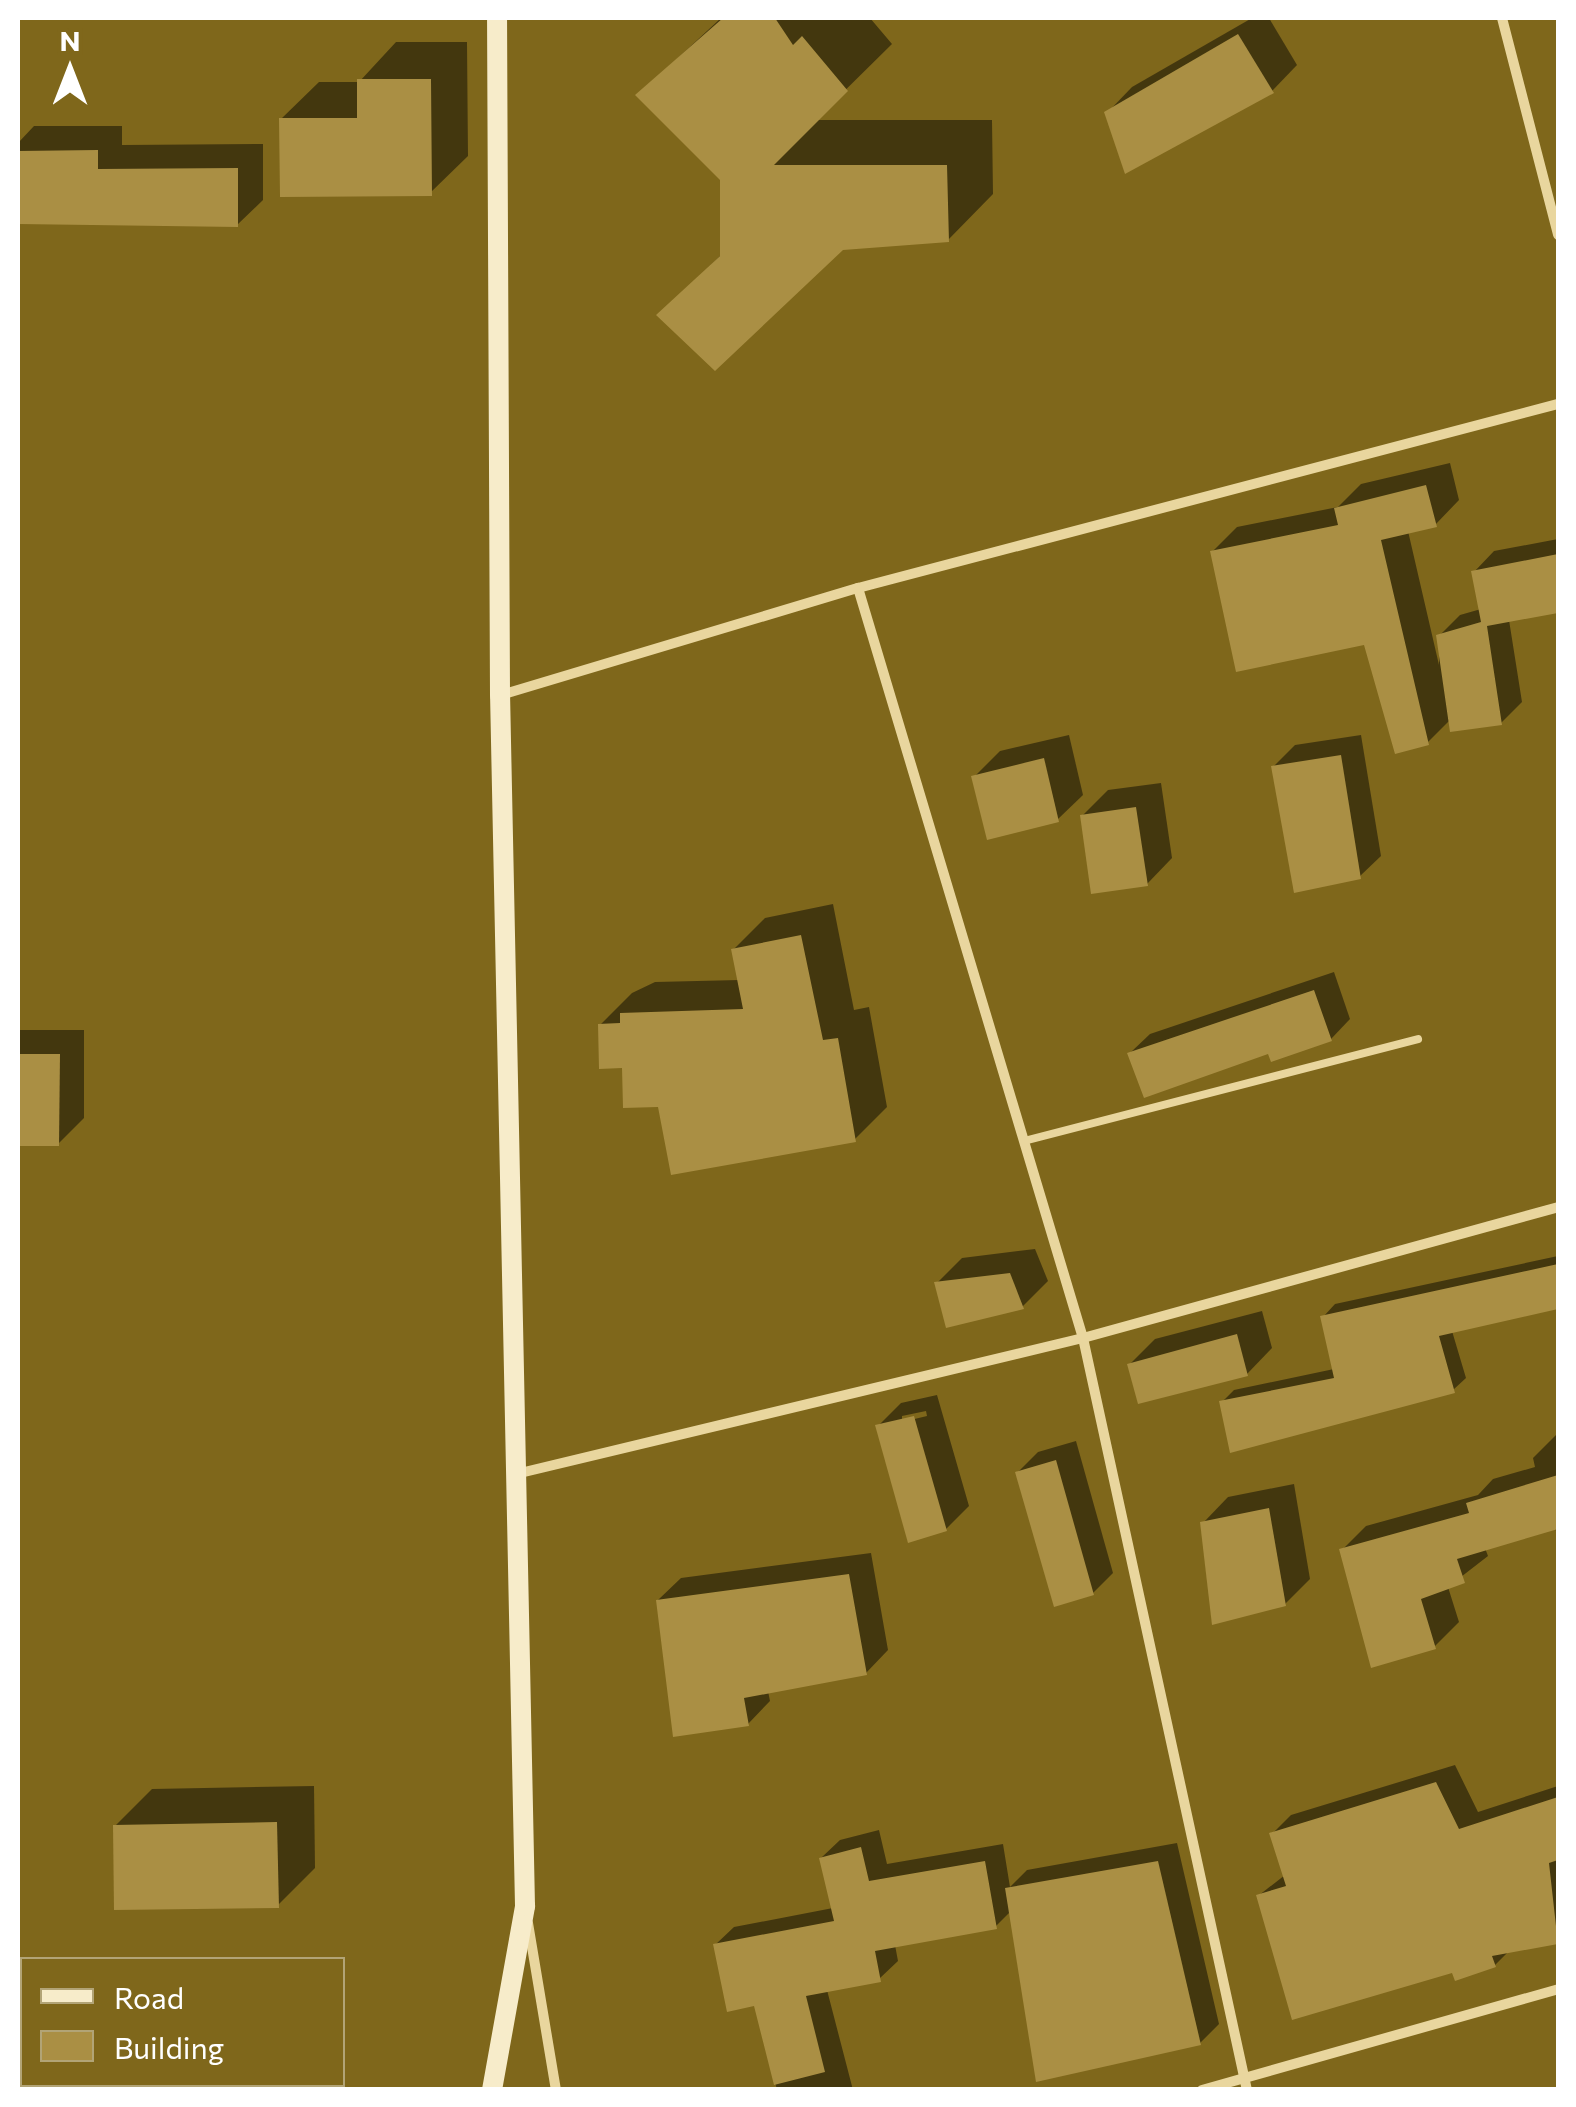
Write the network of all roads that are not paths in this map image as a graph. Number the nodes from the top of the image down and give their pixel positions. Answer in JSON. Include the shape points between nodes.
{"nodes":[{"id":1,"x":497,"y":18,"type":"edge"},
{"id":2,"x":1502,"y":18,"type":"edge"},
{"id":3,"x":1558,"y":235,"type":"edge"},
{"id":4,"x":1558,"y":404,"type":"edge"},
{"id":5,"x":858,"y":588,"type":"junction"},
{"id":6,"x":500,"y":695,"type":"junction"},
{"id":7,"x":1418,"y":1038,"type":"dead end"},
{"id":8,"x":1024,"y":1141,"type":"junction"},
{"id":9,"x":1558,"y":1208,"type":"edge"},
{"id":10,"x":1083,"y":1338,"type":"junction"},
{"id":11,"x":516,"y":1474,"type":"junction"},
{"id":12,"x":526,"y":1906,"type":"junction"},
{"id":13,"x":1558,"y":1989,"type":"edge"},
{"id":14,"x":1246,"y":2085,"type":"edge"},
{"id":15,"x":492,"y":2090,"type":"edge"},
{"id":16,"x":556,"y":2090,"type":"edge"},
{"id":17,"x":1202,"y":2090,"type":"edge"}],
"edges":[{"from":1,"to":6,"type":"street"},
{"from":2,"to":3,"type":"street"},
{"from":4,"to":5,"type":"street"},
{"from":5,"to":6,"type":"street"},
{"from":5,"to":8,"type":"street"},
{"from":6,"to":11,"type":"street"},
{"from":7,"to":8,"type":"lane"},
{"from":8,"to":10,"type":"street"},
{"from":9,"to":10,"type":"street"},
{"from":10,"to":11,"type":"street"},
{"from":10,"to":14,"type":"street"},
{"from":11,"to":12,"type":"street"},
{"from":12,"to":15,"type":"street"},
{"from":12,"to":16,"type":"street"},
{"from":13,"to":14,"type":"street"},
{"from":14,"to":17,"type":"street"}]}
